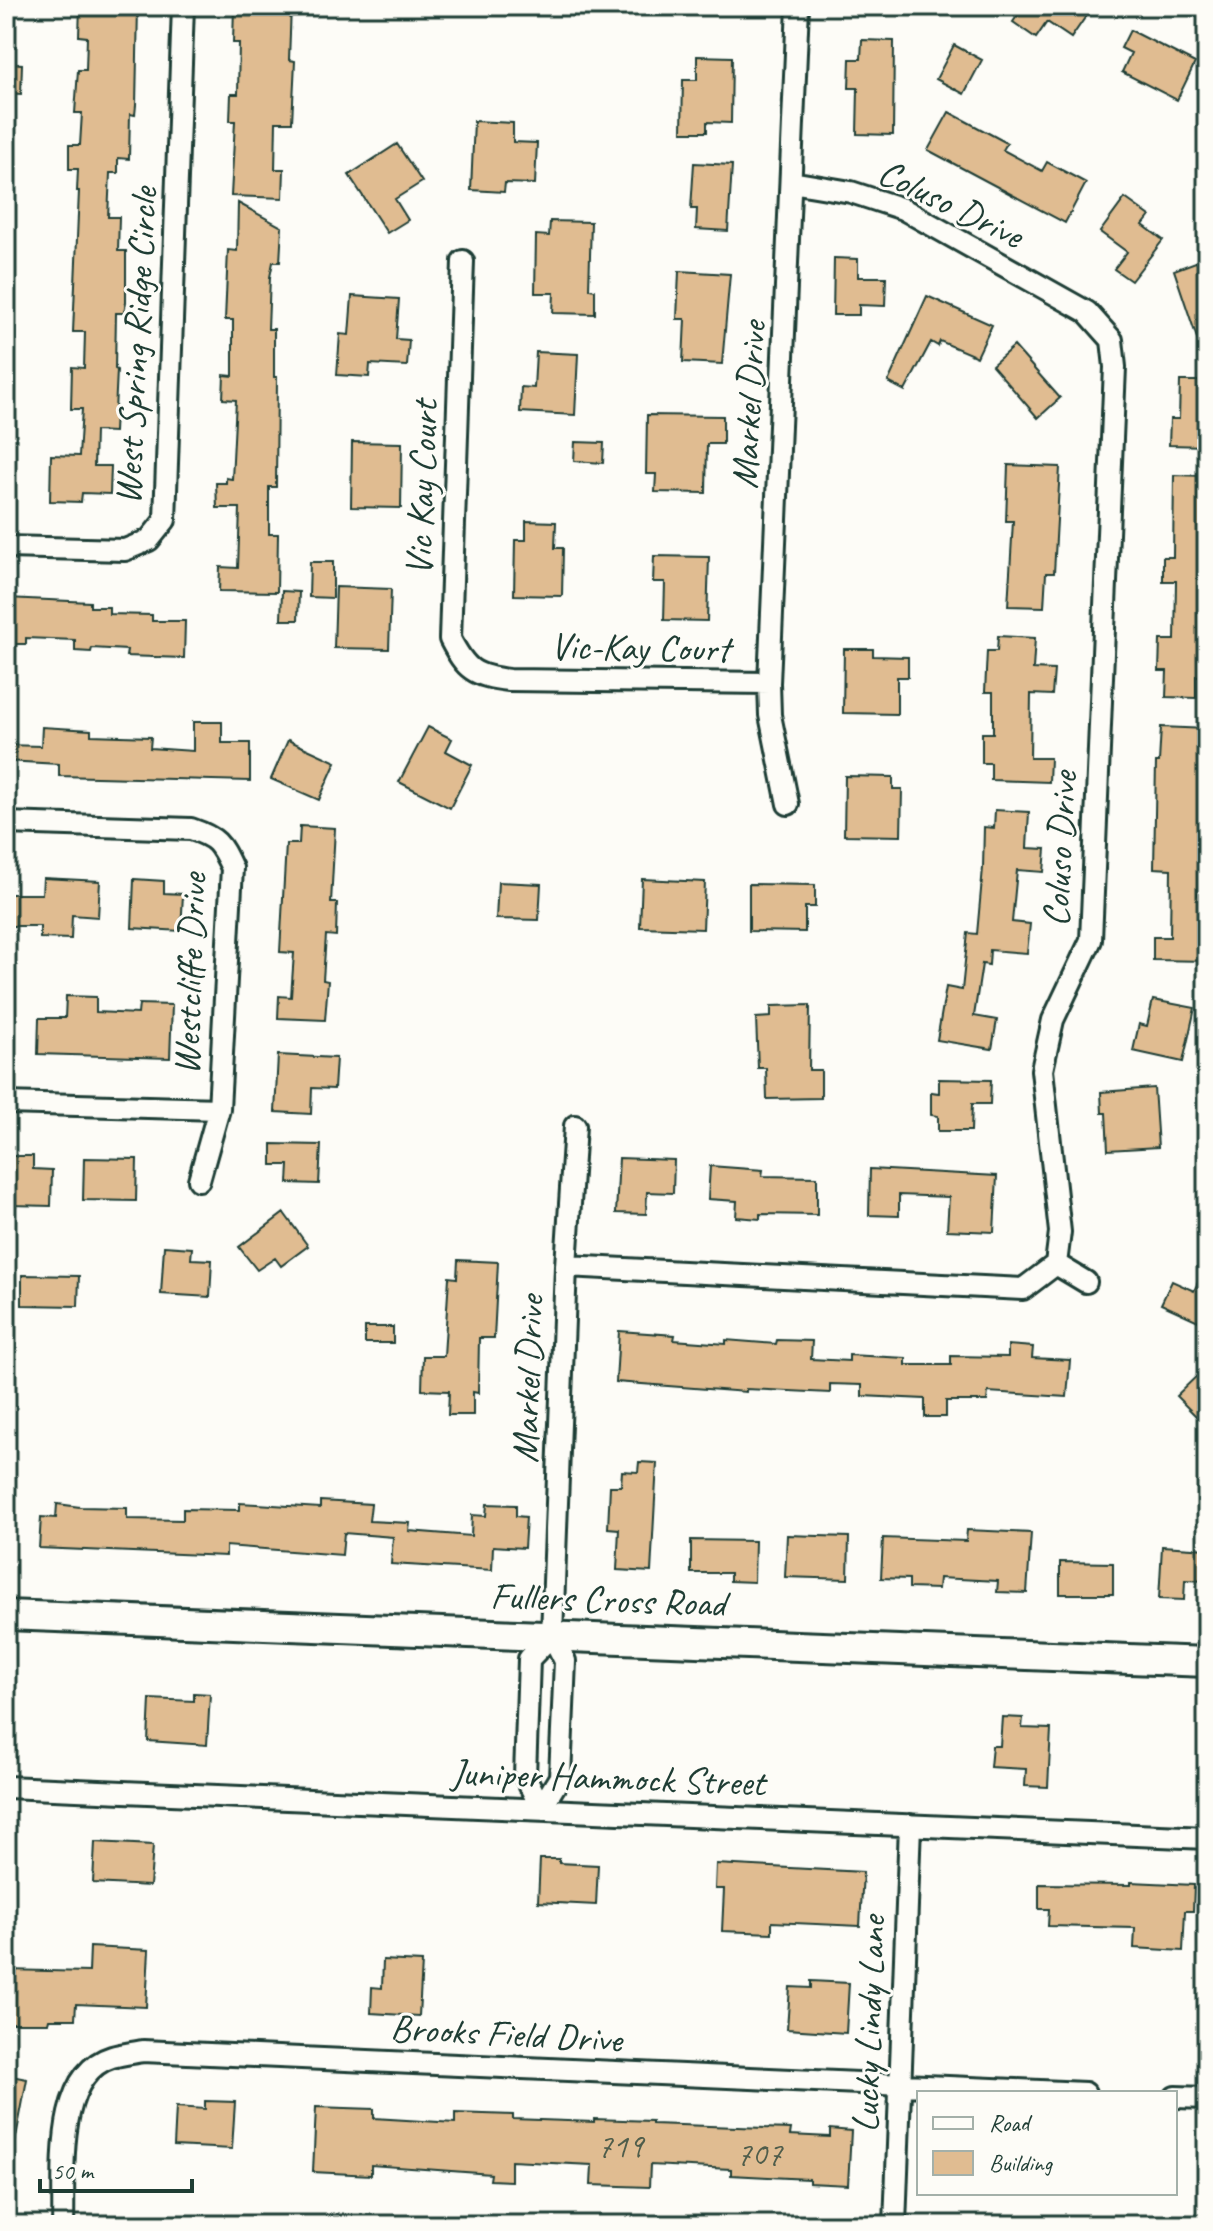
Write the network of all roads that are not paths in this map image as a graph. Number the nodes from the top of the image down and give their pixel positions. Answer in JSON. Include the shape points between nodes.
{"nodes":[{"id":1,"x":183,"y":6,"type":"edge"},
{"id":2,"x":798,"y":6,"type":"edge"},
{"id":3,"x":791,"y":182,"type":"junction"},
{"id":4,"x":463,"y":261,"type":"dead end"},
{"id":5,"x":6,"y":547,"type":"edge"},
{"id":6,"x":509,"y":680,"type":"joint"},
{"id":7,"x":769,"y":683,"type":"junction"},
{"id":8,"x":788,"y":804,"type":"dead end"},
{"id":9,"x":6,"y":823,"type":"edge"},
{"id":10,"x":6,"y":1103,"type":"edge"},
{"id":11,"x":219,"y":1109,"type":"junction"},
{"id":12,"x":575,"y":1126,"type":"dead end"},
{"id":13,"x":199,"y":1180,"type":"dead end"},
{"id":14,"x":1056,"y":1264,"type":"junction"},
{"id":15,"x":566,"y":1266,"type":"junction"},
{"id":16,"x":1086,"y":1282,"type":"dead end"},
{"id":17,"x":6,"y":1615,"type":"edge"},
{"id":18,"x":552,"y":1635,"type":"junction"},
{"id":19,"x":1207,"y":1662,"type":"edge"},
{"id":20,"x":6,"y":1787,"type":"edge"},
{"id":21,"x":541,"y":1808,"type":"junction"},
{"id":22,"x":910,"y":1825,"type":"junction"},
{"id":23,"x":1207,"y":1838,"type":"edge"},
{"id":24,"x":900,"y":2085,"type":"junction"},
{"id":25,"x":1039,"y":2091,"type":"edge"},
{"id":26,"x":1177,"y":2097,"type":"edge"},
{"id":27,"x":1207,"y":2098,"type":"edge"},
{"id":28,"x":63,"y":2225,"type":"edge"},
{"id":29,"x":895,"y":2225,"type":"edge"}],
"edges":[{"from":1,"to":5,"type":"street","name":"West Spring Ridge Circle","via":[[165,520],[149,540],[125,550]]},
{"from":2,"to":3,"type":"street","name":"Markel Drive"},
{"from":3,"to":7,"type":"street","name":"Markel Drive"},
{"from":3,"to":14,"type":"street","name":"Coluso Drive","via":[[851,192],[903,209],[1087,312],[1112,340],[1091,940],[1053,1020],[1042,1070],[1060,1232]]},
{"from":4,"to":6,"type":"street","name":"Vic Kay Court","via":[[450,639],[463,664],[487,678]]},
{"from":6,"to":7,"type":"street","name":"Vic-Kay Court"},
{"from":7,"to":8,"type":"street","name":"Markel Drive"},
{"from":9,"to":11,"type":"street","name":"Westcliffe Drive","via":[[191,829],[212,836],[224,850],[232,868]]},
{"from":10,"to":11,"type":"street"},
{"from":11,"to":13,"type":"street","name":"Westcliffe Drive"},
{"from":12,"to":15,"type":"street","name":"Markel Drive"},
{"from":14,"to":15,"type":"street","via":[[1023,1289]]},
{"from":14,"to":16,"type":"street"},
{"from":15,"to":18,"type":"street","name":"Markel Drive"},
{"from":17,"to":18,"type":"street","name":"Fullers Cross Road"},
{"from":18,"to":19,"type":"street","name":"Fullers Cross Road"},
{"from":18,"to":21,"type":"street","via":[[565,1661],[560,1777]]},
{"from":18,"to":21,"type":"street","via":[[529,1659],[525,1776]]},
{"from":20,"to":21,"type":"street","name":"Juniper Hammock Street"},
{"from":21,"to":22,"type":"street","name":"Juniper Hammock Street"},
{"from":22,"to":23,"type":"street","name":"Juniper Hammock Street"},
{"from":22,"to":24,"type":"street","name":"Lucky Lindy Lane"},
{"from":24,"to":25,"type":"street","name":"Brooks Field Drive"},
{"from":24,"to":28,"type":"street","name":"Brooks Field Drive","via":[[143,2051],[110,2057],[87,2073],[73,2094],[66,2125]]},
{"from":24,"to":29,"type":"street","name":"Lucky Lindy Lane"},
{"from":26,"to":27,"type":"street"}]}
